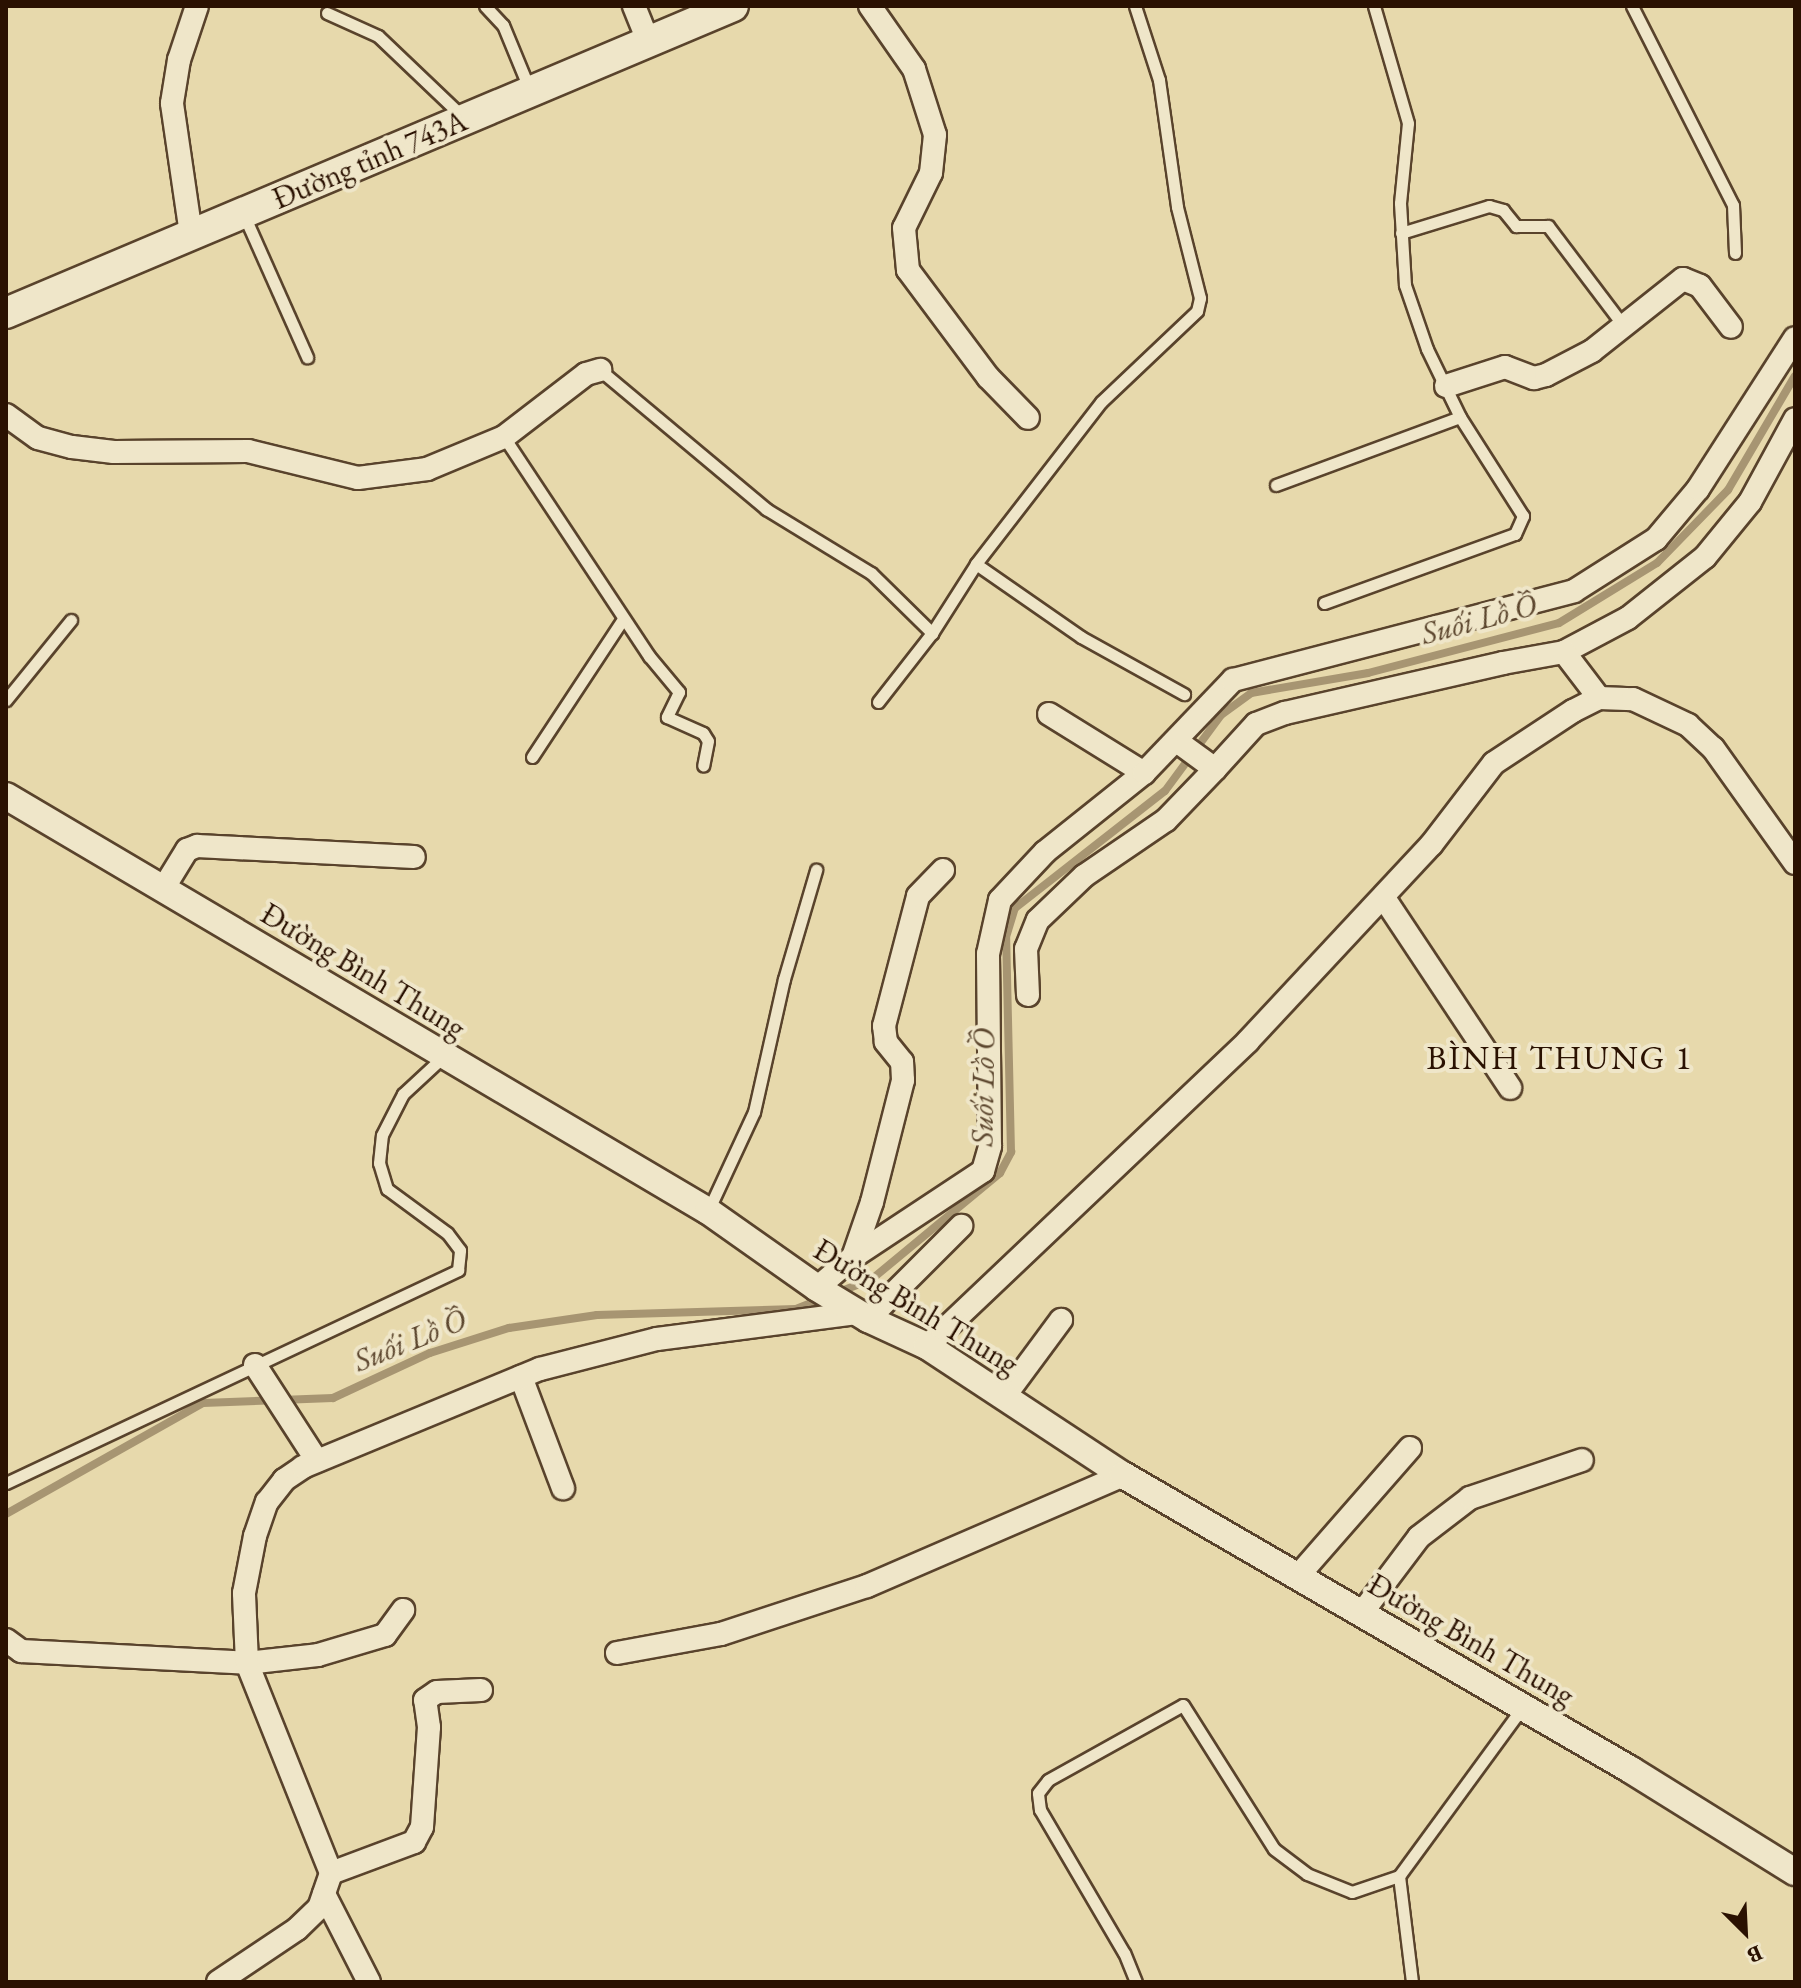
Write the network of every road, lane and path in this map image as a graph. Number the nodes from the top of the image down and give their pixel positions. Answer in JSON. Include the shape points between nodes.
{"nodes":[{"id":1,"x":197,"y":6,"type":"edge"},
{"id":2,"x":485,"y":6,"type":"edge"},
{"id":3,"x":634,"y":6,"type":"edge"},
{"id":4,"x":733,"y":6,"type":"edge"},
{"id":5,"x":870,"y":6,"type":"edge"},
{"id":6,"x":1135,"y":6,"type":"edge"},
{"id":7,"x":1374,"y":6,"type":"edge"},
{"id":8,"x":1632,"y":6,"type":"edge"},
{"id":9,"x":327,"y":13,"type":"dead end"},
{"id":10,"x":648,"y":41,"type":"junction"},
{"id":11,"x":531,"y":93,"type":"junction"},
{"id":12,"x":466,"y":120,"type":"junction"},
{"id":13,"x":243,"y":212,"type":"junction"},
{"id":14,"x":1401,"y":233,"type":"junction"},
{"id":15,"x":191,"y":234,"type":"junction"},
{"id":16,"x":1735,"y":253,"type":"dead end"},
{"id":17,"x":6,"y":313,"type":"edge"},
{"id":18,"x":1622,"y":324,"type":"junction"},
{"id":19,"x":1731,"y":327,"type":"dead end"},
{"id":20,"x":1795,"y":338,"type":"edge"},
{"id":21,"x":307,"y":357,"type":"dead end"},
{"id":22,"x":600,"y":370,"type":"joint"},
{"id":23,"x":1446,"y":386,"type":"junction"},
{"id":24,"x":6,"y":415,"type":"edge"},
{"id":25,"x":1460,"y":417,"type":"junction"},
{"id":26,"x":1028,"y":418,"type":"dead end"},
{"id":27,"x":1795,"y":419,"type":"edge"},
{"id":28,"x":504,"y":437,"type":"junction"},
{"id":29,"x":1276,"y":485,"type":"dead end"},
{"id":30,"x":976,"y":564,"type":"junction"},
{"id":31,"x":1324,"y":603,"type":"dead end"},
{"id":32,"x":623,"y":619,"type":"junction"},
{"id":33,"x":71,"y":620,"type":"dead end"},
{"id":34,"x":932,"y":633,"type":"junction"},
{"id":35,"x":1564,"y":652,"type":"junction"},
{"id":36,"x":1184,"y":694,"type":"dead end"},
{"id":37,"x":1599,"y":698,"type":"junction"},
{"id":38,"x":6,"y":700,"type":"edge"},
{"id":39,"x":878,"y":702,"type":"dead end"},
{"id":40,"x":1049,"y":714,"type":"dead end"},
{"id":41,"x":1178,"y":742,"type":"junction"},
{"id":42,"x":532,"y":757,"type":"dead end"},
{"id":43,"x":703,"y":766,"type":"dead end"},
{"id":44,"x":1212,"y":767,"type":"junction"},
{"id":45,"x":1144,"y":773,"type":"junction"},
{"id":46,"x":6,"y":796,"type":"edge"},
{"id":47,"x":414,"y":857,"type":"dead end"},
{"id":48,"x":1794,"y":858,"type":"edge"},
{"id":49,"x":816,"y":870,"type":"dead end"},
{"id":50,"x":943,"y":870,"type":"dead end"},
{"id":51,"x":163,"y":889,"type":"junction"},
{"id":52,"x":1384,"y":898,"type":"junction"},
{"id":53,"x":1028,"y":995,"type":"dead end"},
{"id":54,"x":444,"y":1057,"type":"junction"},
{"id":55,"x":1510,"y":1088,"type":"dead end"},
{"id":56,"x":708,"y":1211,"type":"junction"},
{"id":57,"x":961,"y":1226,"type":"dead end"},
{"id":58,"x":853,"y":1257,"type":"junction"},
{"id":59,"x":822,"y":1290,"type":"junction"},
{"id":60,"x":860,"y":1314,"type":"junction"},
{"id":61,"x":1061,"y":1320,"type":"dead end"},
{"id":62,"x":927,"y":1346,"type":"junction"},
{"id":63,"x":259,"y":1375,"type":"junction"},
{"id":64,"x":521,"y":1377,"type":"junction"},
{"id":65,"x":1004,"y":1397,"type":"junction"},
{"id":66,"x":1410,"y":1448,"type":"dead end"},
{"id":67,"x":1582,"y":1460,"type":"dead end"},
{"id":68,"x":317,"y":1461,"type":"junction"},
{"id":69,"x":1123,"y":1475,"type":"junction"},
{"id":70,"x":6,"y":1483,"type":"edge"},
{"id":71,"x":563,"y":1488,"type":"dead end"},
{"id":72,"x":1298,"y":1576,"type":"junction"},
{"id":73,"x":403,"y":1610,"type":"dead end"},
{"id":74,"x":1361,"y":1614,"type":"junction"},
{"id":75,"x":6,"y":1640,"type":"edge"},
{"id":76,"x":617,"y":1653,"type":"dead end"},
{"id":77,"x":247,"y":1663,"type":"junction"},
{"id":78,"x":481,"y":1690,"type":"dead end"},
{"id":79,"x":1522,"y":1707,"type":"junction"},
{"id":80,"x":1795,"y":1872,"type":"edge"},
{"id":81,"x":1399,"y":1876,"type":"junction"},
{"id":82,"x":327,"y":1884,"type":"junction"},
{"id":83,"x":220,"y":1982,"type":"edge"},
{"id":84,"x":369,"y":1982,"type":"edge"},
{"id":85,"x":1136,"y":1982,"type":"edge"},
{"id":86,"x":1412,"y":1982,"type":"edge"}],
"edges":[{"from":1,"to":15,"type":"street","via":[[172,103]]},
{"from":2,"to":11,"type":"lane","via":[[503,25]]},
{"from":3,"to":10,"type":"street"},
{"from":4,"to":10,"type":"main road","name":"Đường tỉnh 743A"},
{"from":5,"to":26,"type":"street","via":[[914,69],[935,135],[931,173],[904,228],[908,270],[988,377]]},
{"from":6,"to":30,"type":"lane","via":[[1159,80],[1177,207],[1200,298],[1197,311],[1101,402]]},
{"from":7,"to":14,"type":"lane","via":[[1408,123]]},
{"from":8,"to":16,"type":"lane","via":[[1733,205]]},
{"from":9,"to":12,"type":"lane","via":[[378,36]]},
{"from":10,"to":11,"type":"main road","name":"Đường tỉnh 743A"},
{"from":11,"to":12,"type":"main road","name":"Đường tỉnh 743A"},
{"from":12,"to":13,"type":"main road","name":"Đường tỉnh 743A"},
{"from":13,"to":15,"type":"main road","name":"Đường tỉnh 743A"},
{"from":13,"to":21,"type":"lane"},
{"from":14,"to":18,"type":"lane","via":[[1489,206],[1503,210],[1516,226],[1548,226]]},
{"from":14,"to":23,"type":"lane","via":[[1405,285]]},
{"from":15,"to":17,"type":"main road","name":"Đường tỉnh 743A"},
{"from":18,"to":19,"type":"street","via":[[1683,279],[1700,286]]},
{"from":18,"to":23,"type":"street","via":[[1592,351],[1546,375],[1523,376],[1505,367]]},
{"from":20,"to":41,"type":"street","via":[[1698,489],[1656,539],[1574,591],[1233,680],[1211,698]]},
{"from":22,"to":28,"type":"street","via":[[586,374]]},
{"from":22,"to":34,"type":"lane","via":[[766,509],[871,573]]},
{"from":23,"to":25,"type":"lane"},
{"from":24,"to":28,"type":"street","via":[[38,438],[72,447],[114,452],[248,451],[358,478],[427,469]]},
{"from":25,"to":29,"type":"lane"},
{"from":25,"to":31,"type":"lane","via":[[1523,516],[1521,528],[1459,556]]},
{"from":27,"to":35,"type":"street","via":[[1750,502],[1705,557],[1628,618]]},
{"from":28,"to":32,"type":"lane"},
{"from":30,"to":34,"type":"lane"},
{"from":30,"to":36,"type":"lane","via":[[1081,637]]},
{"from":32,"to":42,"type":"lane"},
{"from":32,"to":43,"type":"lane","via":[[679,692],[667,717],[703,733],[708,741]]},
{"from":33,"to":38,"type":"lane"},
{"from":34,"to":39,"type":"lane"},
{"from":35,"to":37,"type":"street"},
{"from":35,"to":44,"type":"street","via":[[1285,713],[1256,724]]},
{"from":37,"to":48,"type":"street","via":[[1633,699],[1688,725],[1713,748]]},
{"from":37,"to":52,"type":"street","via":[[1494,763]]},
{"from":40,"to":45,"type":"street"},
{"from":41,"to":44,"type":"street"},
{"from":41,"to":45,"type":"street"},
{"from":44,"to":53,"type":"street","via":[[1166,820],[1084,876],[1046,911],[1026,949]]},
{"from":45,"to":58,"type":"street","via":[[1045,852],[1000,900],[988,954],[990,1146],[983,1171]]},
{"from":46,"to":51,"type":"street","name":"Đường Bình Thung"},
{"from":47,"to":51,"type":"street","via":[[197,846],[187,850]]},
{"from":49,"to":56,"type":"lane","via":[[754,1112]]},
{"from":50,"to":58,"type":"street","via":[[918,896],[884,1026],[886,1042],[902,1062],[903,1080]]},
{"from":51,"to":54,"type":"street","name":"Đường Bình Thung"},
{"from":52,"to":55,"type":"street"},
{"from":52,"to":62,"type":"street","via":[[1248,1041]]},
{"from":54,"to":56,"type":"street","name":"Đường Bình Thung"},
{"from":54,"to":63,"type":"lane","via":[[403,1094],[382,1135],[379,1163],[387,1189],[447,1233],[460,1250],[458,1270]]},
{"from":56,"to":59,"type":"street","name":"Đường Bình Thung"},
{"from":57,"to":60,"type":"street"},
{"from":58,"to":59,"type":"street"},
{"from":59,"to":60,"type":"street","name":"Đường Bình Thung"},
{"from":60,"to":62,"type":"street","name":"Đường Bình Thung"},
{"from":60,"to":64,"type":"street","via":[[657,1339]]},
{"from":61,"to":65,"type":"street"},
{"from":62,"to":65,"type":"street","name":"Đường Bình Thung"},
{"from":63,"to":68,"type":"street"},
{"from":63,"to":70,"type":"lane"},
{"from":64,"to":68,"type":"street"},
{"from":64,"to":71,"type":"street"},
{"from":65,"to":69,"type":"street","name":"Đường Bình Thung"},
{"from":66,"to":72,"type":"street"},
{"from":67,"to":74,"type":"street","via":[[1470,1498],[1419,1537]]},
{"from":68,"to":77,"type":"street","via":[[284,1480],[267,1502],[255,1536],[244,1593]]},
{"from":69,"to":72,"type":"street","name":"Đường Bình Thung"},
{"from":69,"to":76,"type":"street","via":[[867,1586],[721,1634]]},
{"from":72,"to":74,"type":"street","name":"Đường Bình Thung"},
{"from":73,"to":77,"type":"street","via":[[385,1635],[318,1655]]},
{"from":74,"to":79,"type":"street","name":"Đường Bình Thung"},
{"from":75,"to":77,"type":"street","via":[[21,1651]]},
{"from":77,"to":82,"type":"street"},
{"from":78,"to":82,"type":"street","via":[[437,1692],[425,1700],[429,1727],[422,1827],[414,1842]]},
{"from":79,"to":80,"type":"street","name":"Đường Bình Thung"},
{"from":79,"to":81,"type":"lane"},
{"from":81,"to":85,"type":"lane","via":[[1352,1892],[1307,1874],[1274,1849],[1191,1714],[1183,1705],[1169,1709],[1048,1780],[1038,1793],[1040,1810]]},
{"from":81,"to":86,"type":"lane"},
{"from":82,"to":83,"type":"street","via":[[319,1908],[297,1929]]},
{"from":82,"to":84,"type":"street"}]}
